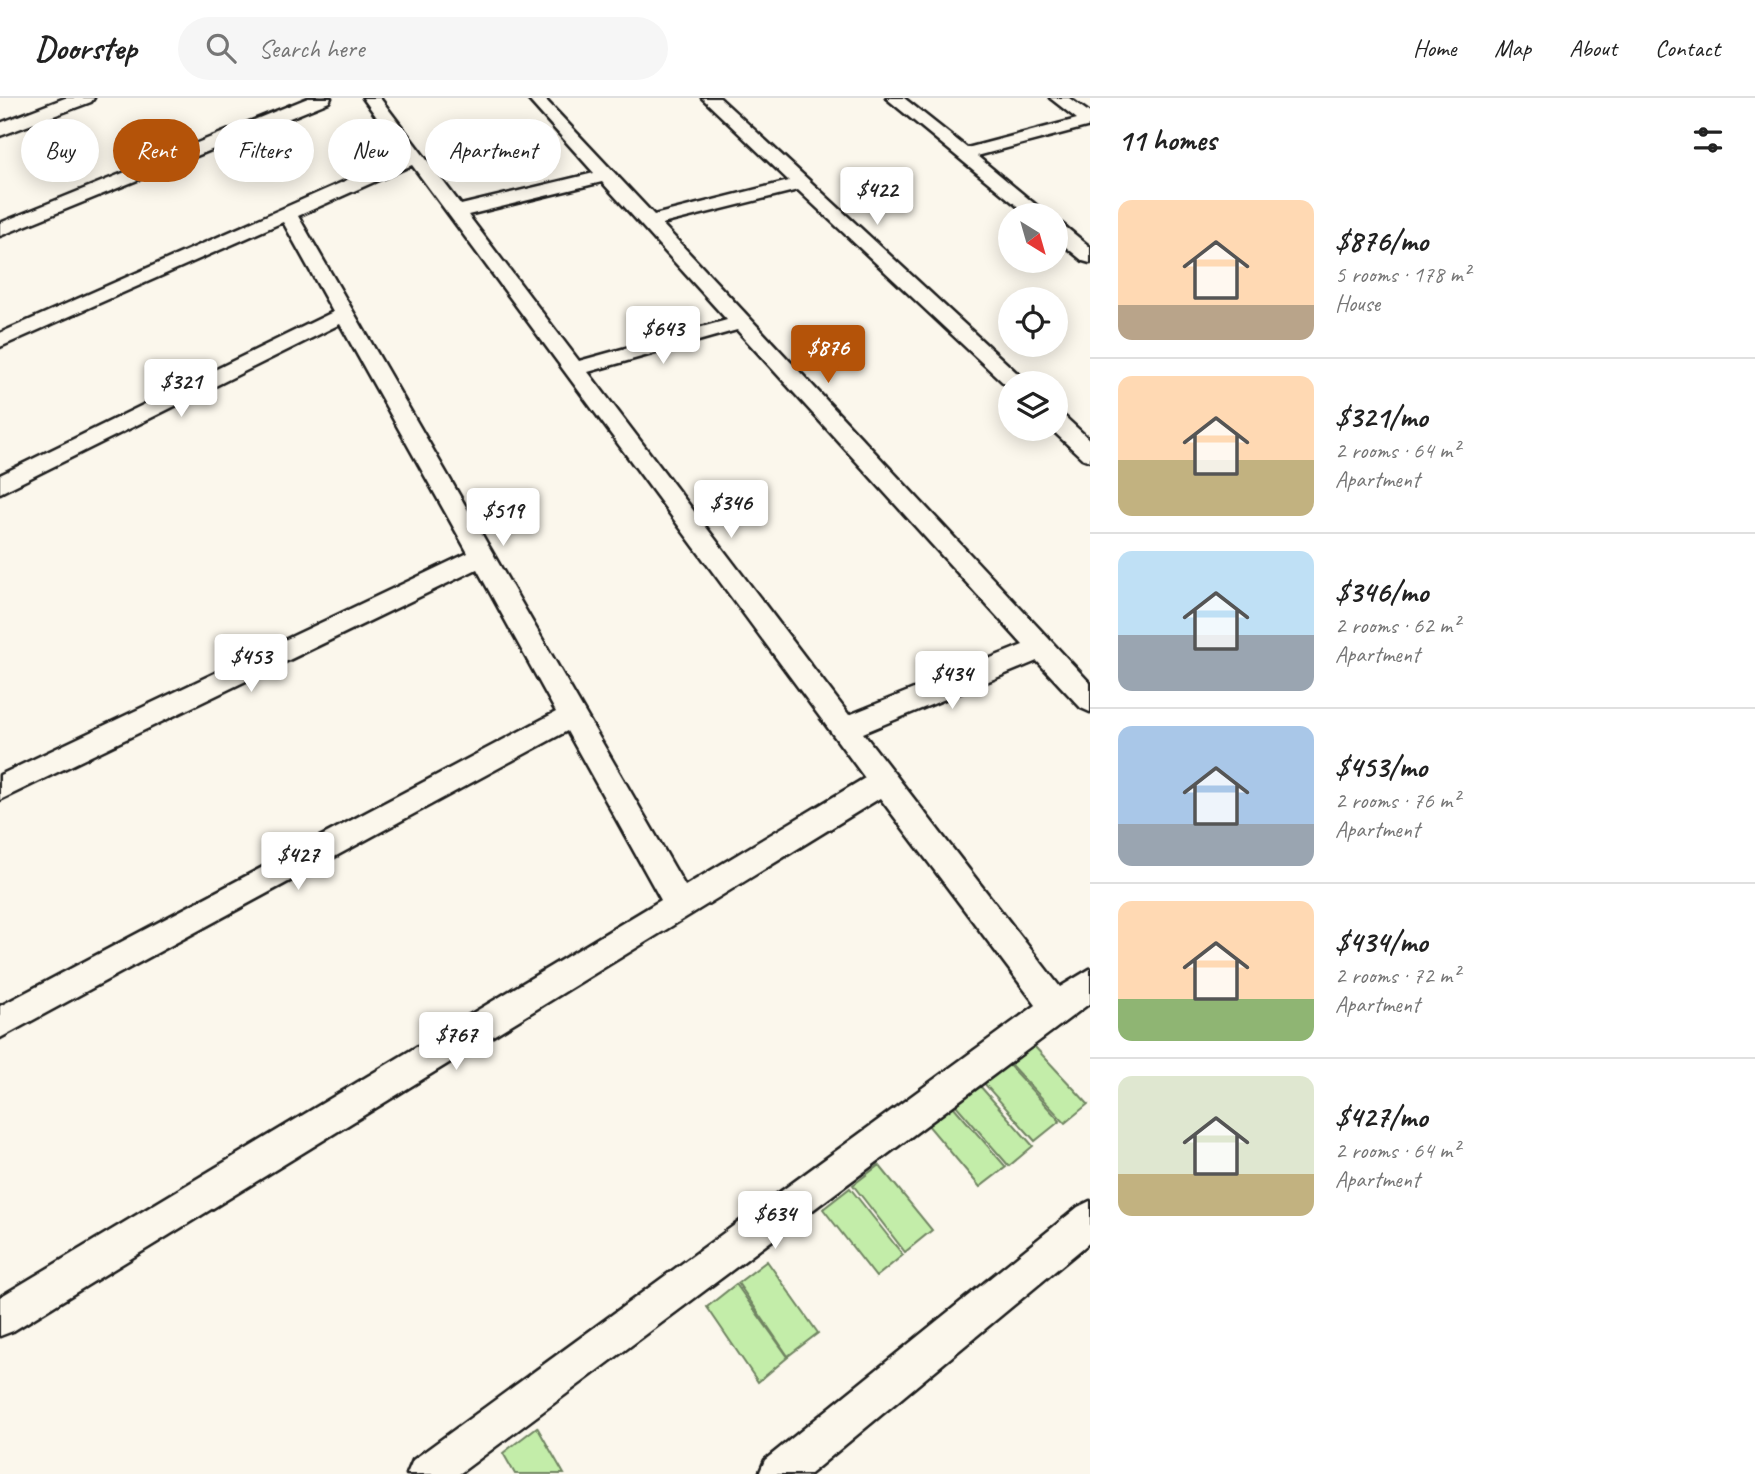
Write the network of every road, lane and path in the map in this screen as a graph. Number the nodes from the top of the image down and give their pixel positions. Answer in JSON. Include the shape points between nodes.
{"nodes":[{"id":1,"x":84,"y":98,"type":"edge"},
{"id":2,"x":323,"y":98,"type":"edge"},
{"id":3,"x":370,"y":98,"type":"edge"},
{"id":4,"x":535,"y":98,"type":"edge"},
{"id":5,"x":710,"y":98,"type":"edge"},
{"id":6,"x":894,"y":98,"type":"edge"},
{"id":7,"x":1058,"y":98,"type":"edge"},
{"id":8,"x":1090,"y":121,"type":"edge"},
{"id":9,"x":0,"y":130,"type":"edge"},
{"id":10,"x":965,"y":154,"type":"junction"},
{"id":11,"x":414,"y":157,"type":"junction"},
{"id":12,"x":607,"y":176,"type":"junction"},
{"id":13,"x":800,"y":184,"type":"junction"},
{"id":14,"x":1024,"y":203,"type":"edge"},
{"id":15,"x":456,"y":212,"type":"junction"},
{"id":16,"x":287,"y":214,"type":"junction"},
{"id":17,"x":649,"y":222,"type":"junction"},
{"id":18,"x":0,"y":230,"type":"edge"},
{"id":19,"x":1068,"y":239,"type":"edge"},
{"id":20,"x":1090,"y":257,"type":"edge"},
{"id":21,"x":344,"y":314,"type":"junction"},
{"id":22,"x":742,"y":322,"type":"junction"},
{"id":23,"x":0,"y":341,"type":"edge"},
{"id":24,"x":574,"y":369,"type":"junction"},
{"id":25,"x":1004,"y":371,"type":"edge"},
{"id":26,"x":1068,"y":432,"type":"edge"},
{"id":27,"x":1090,"y":453,"type":"edge"},
{"id":28,"x":0,"y":485,"type":"edge"},
{"id":29,"x":481,"y":557,"type":"junction"},
{"id":30,"x":1042,"y":648,"type":"junction"},
{"id":31,"x":1090,"y":701,"type":"edge"},
{"id":32,"x":572,"y":716,"type":"junction"},
{"id":33,"x":844,"y":729,"type":"junction"},
{"id":34,"x":884,"y":780,"type":"junction"},
{"id":35,"x":0,"y":788,"type":"edge"},
{"id":36,"x":680,"y":905,"type":"junction"},
{"id":37,"x":1090,"y":984,"type":"edge"},
{"id":38,"x":1057,"y":1007,"type":"junction"},
{"id":39,"x":0,"y":1023,"type":"edge"},
{"id":40,"x":1090,"y":1219,"type":"edge"},
{"id":41,"x":0,"y":1318,"type":"edge"},
{"id":42,"x":427,"y":1474,"type":"edge"},
{"id":43,"x":779,"y":1474,"type":"edge"}],
"edges":[{"from":1,"to":9,"type":"street"},
{"from":2,"to":18,"type":"street"},
{"from":3,"to":11,"type":"street"},
{"from":4,"to":12,"type":"street"},
{"from":5,"to":13,"type":"street"},
{"from":6,"to":10,"type":"street"},
{"from":7,"to":8,"type":"street"},
{"from":8,"to":10,"type":"street"},
{"from":10,"to":14,"type":"street"},
{"from":11,"to":15,"type":"street"},
{"from":11,"to":16,"type":"street"},
{"from":12,"to":15,"type":"street"},
{"from":12,"to":17,"type":"street"},
{"from":13,"to":17,"type":"street"},
{"from":13,"to":25,"type":"street"},
{"from":15,"to":24,"type":"street"},
{"from":16,"to":21,"type":"street"},
{"from":16,"to":23,"type":"street"},
{"from":17,"to":22,"type":"street"},
{"from":19,"to":20,"type":"street"},
{"from":21,"to":28,"type":"street"},
{"from":21,"to":29,"type":"street"},
{"from":22,"to":24,"type":"street"},
{"from":22,"to":30,"type":"street"},
{"from":24,"to":33,"type":"street"},
{"from":26,"to":27,"type":"street"},
{"from":29,"to":32,"type":"street"},
{"from":29,"to":35,"type":"street"},
{"from":30,"to":31,"type":"street"},
{"from":30,"to":33,"type":"street"},
{"from":32,"to":36,"type":"street"},
{"from":32,"to":39,"type":"street"},
{"from":33,"to":34,"type":"street"},
{"from":34,"to":36,"type":"street"},
{"from":34,"to":38,"type":"street"},
{"from":36,"to":41,"type":"street"},
{"from":37,"to":38,"type":"street"},
{"from":38,"to":42,"type":"street"},
{"from":40,"to":43,"type":"street"}]}
